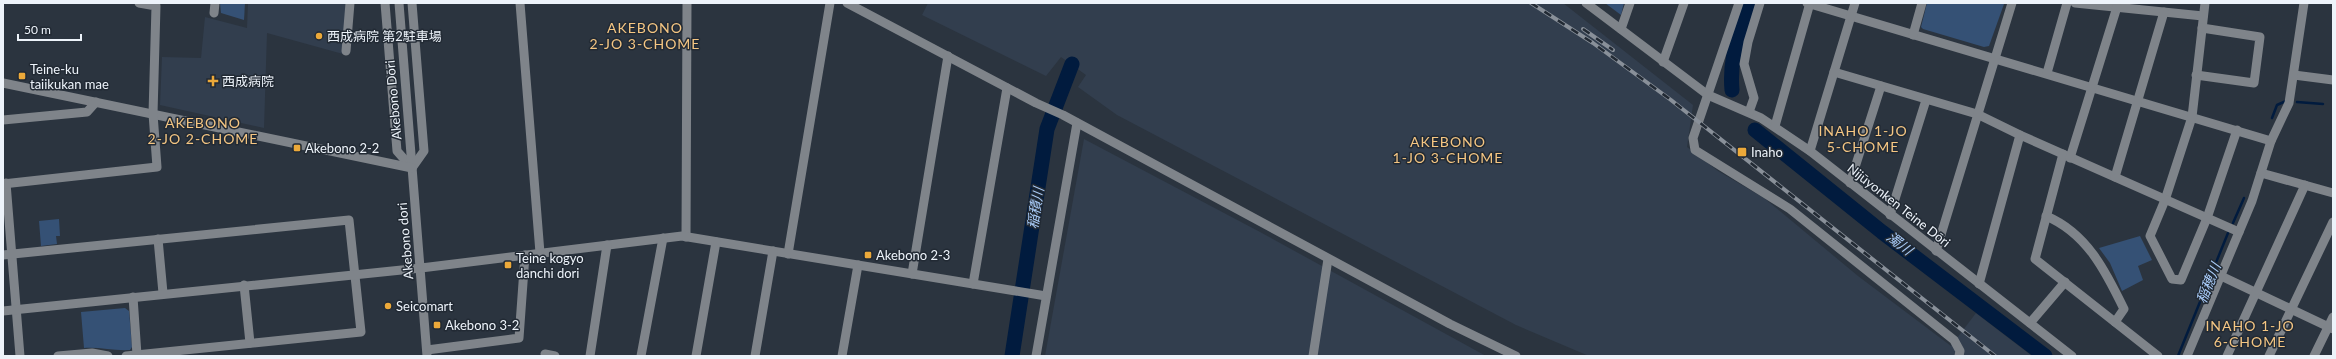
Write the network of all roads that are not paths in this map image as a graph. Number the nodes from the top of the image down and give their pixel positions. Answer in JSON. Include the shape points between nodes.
{"nodes":[{"id":1,"x":139,"y":3,"type":"edge"},
{"id":2,"x":215,"y":3,"type":"edge"},
{"id":3,"x":350,"y":3,"type":"edge"},
{"id":4,"x":385,"y":3,"type":"edge"},
{"id":5,"x":399,"y":3,"type":"edge"},
{"id":6,"x":412,"y":3,"type":"edge"},
{"id":7,"x":520,"y":3,"type":"edge"},
{"id":8,"x":687,"y":3,"type":"edge"},
{"id":9,"x":830,"y":3,"type":"edge"},
{"id":10,"x":848,"y":3,"type":"edge"},
{"id":11,"x":1586,"y":3,"type":"edge"},
{"id":12,"x":1630,"y":3,"type":"edge"},
{"id":13,"x":1684,"y":3,"type":"edge"},
{"id":14,"x":1739,"y":3,"type":"edge"},
{"id":15,"x":1760,"y":3,"type":"edge"},
{"id":16,"x":1809,"y":3,"type":"edge"},
{"id":17,"x":1855,"y":3,"type":"edge"},
{"id":18,"x":1922,"y":3,"type":"edge"},
{"id":19,"x":2012,"y":3,"type":"edge"},
{"id":20,"x":2067,"y":3,"type":"edge"},
{"id":21,"x":2075,"y":3,"type":"edge"},
{"id":22,"x":2205,"y":3,"type":"edge"},
{"id":23,"x":2304,"y":3,"type":"edge"},
{"id":24,"x":2117,"y":7,"type":"junction"},
{"id":25,"x":2164,"y":12,"type":"junction"},
{"id":26,"x":214,"y":13,"type":"dead end"},
{"id":27,"x":1851,"y":16,"type":"junction"},
{"id":28,"x":2204,"y":16,"type":"junction"},
{"id":29,"x":2202,"y":28,"type":"junction"},
{"id":30,"x":1621,"y":29,"type":"junction"},
{"id":31,"x":1913,"y":35,"type":"junction"},
{"id":32,"x":346,"y":51,"type":"dead end"},
{"id":33,"x":948,"y":56,"type":"junction"},
{"id":34,"x":1995,"y":58,"type":"junction"},
{"id":35,"x":1663,"y":62,"type":"junction"},
{"id":36,"x":1834,"y":72,"type":"junction"},
{"id":37,"x":2047,"y":73,"type":"junction"},
{"id":38,"x":2196,"y":75,"type":"junction"},
{"id":39,"x":2294,"y":75,"type":"junction"},
{"id":40,"x":2333,"y":80,"type":"edge"},
{"id":41,"x":3,"y":83,"type":"edge"},
{"id":42,"x":1881,"y":86,"type":"junction"},
{"id":43,"x":1007,"y":88,"type":"junction"},
{"id":44,"x":2092,"y":88,"type":"junction"},
{"id":45,"x":1708,"y":95,"type":"junction"},
{"id":46,"x":1926,"y":100,"type":"junction"},
{"id":47,"x":2137,"y":101,"type":"junction"},
{"id":48,"x":96,"y":102,"type":"junction"},
{"id":49,"x":1749,"y":112,"type":"junction"},
{"id":50,"x":152,"y":114,"type":"junction"},
{"id":51,"x":1977,"y":114,"type":"junction"},
{"id":52,"x":2192,"y":117,"type":"junction"},
{"id":53,"x":3,"y":120,"type":"edge"},
{"id":54,"x":1077,"y":123,"type":"junction"},
{"id":55,"x":1775,"y":126,"type":"junction"},
{"id":56,"x":2237,"y":130,"type":"junction"},
{"id":57,"x":2020,"y":135,"type":"junction"},
{"id":58,"x":2271,"y":141,"type":"junction"},
{"id":59,"x":410,"y":148,"type":"joint"},
{"id":60,"x":1810,"y":151,"type":"junction"},
{"id":61,"x":2067,"y":156,"type":"junction"},
{"id":62,"x":412,"y":168,"type":"junction"},
{"id":63,"x":2261,"y":173,"type":"junction"},
{"id":64,"x":2115,"y":177,"type":"junction"},
{"id":65,"x":4,"y":183,"type":"edge"},
{"id":66,"x":1850,"y":183,"type":"junction"},
{"id":67,"x":2305,"y":185,"type":"junction"},
{"id":68,"x":2333,"y":193,"type":"edge"},
{"id":69,"x":2165,"y":200,"type":"junction"},
{"id":70,"x":1890,"y":215,"type":"junction"},
{"id":71,"x":2046,"y":216,"type":"junction"},
{"id":72,"x":2207,"y":218,"type":"junction"},
{"id":73,"x":2333,"y":222,"type":"edge"},
{"id":74,"x":2239,"y":232,"type":"junction"},
{"id":75,"x":686,"y":237,"type":"junction"},
{"id":76,"x":663,"y":238,"type":"junction"},
{"id":77,"x":158,"y":239,"type":"junction"},
{"id":78,"x":716,"y":242,"type":"junction"},
{"id":79,"x":607,"y":245,"type":"junction"},
{"id":80,"x":773,"y":251,"type":"junction"},
{"id":81,"x":1936,"y":251,"type":"junction"},
{"id":82,"x":540,"y":253,"type":"junction"},
{"id":83,"x":788,"y":254,"type":"junction"},
{"id":84,"x":8,"y":255,"type":"edge"},
{"id":85,"x":525,"y":255,"type":"junction"},
{"id":86,"x":1328,"y":259,"type":"junction"},
{"id":87,"x":858,"y":265,"type":"junction"},
{"id":88,"x":421,"y":268,"type":"junction"},
{"id":89,"x":355,"y":274,"type":"junction"},
{"id":90,"x":912,"y":274,"type":"junction"},
{"id":91,"x":2220,"y":276,"type":"junction"},
{"id":92,"x":2064,"y":282,"type":"junction"},
{"id":93,"x":973,"y":284,"type":"junction"},
{"id":94,"x":1979,"y":284,"type":"junction"},
{"id":95,"x":244,"y":285,"type":"junction"},
{"id":96,"x":163,"y":293,"type":"junction"},
{"id":97,"x":2256,"y":293,"type":"junction"},
{"id":98,"x":1046,"y":296,"type":"junction"},
{"id":99,"x":133,"y":297,"type":"junction"},
{"id":100,"x":16,"y":309,"type":"junction"},
{"id":101,"x":2292,"y":310,"type":"junction"},
{"id":102,"x":3,"y":311,"type":"edge"},
{"id":103,"x":2333,"y":317,"type":"edge"},
{"id":104,"x":2115,"y":322,"type":"junction"},
{"id":105,"x":2030,"y":323,"type":"junction"},
{"id":106,"x":2331,"y":328,"type":"edge"},
{"id":107,"x":250,"y":343,"type":"junction"},
{"id":108,"x":427,"y":353,"type":"edge"},
{"id":109,"x":545,"y":354,"type":"dead end"},
{"id":110,"x":79,"y":355,"type":"edge"},
{"id":111,"x":137,"y":355,"type":"junction"},
{"id":112,"x":20,"y":356,"type":"edge"},
{"id":113,"x":58,"y":356,"type":"edge"},
{"id":114,"x":108,"y":356,"type":"edge"},
{"id":115,"x":126,"y":356,"type":"edge"},
{"id":116,"x":555,"y":356,"type":"edge"},
{"id":117,"x":590,"y":356,"type":"edge"},
{"id":118,"x":641,"y":356,"type":"edge"},
{"id":119,"x":696,"y":356,"type":"edge"},
{"id":120,"x":755,"y":356,"type":"edge"},
{"id":121,"x":842,"y":356,"type":"edge"},
{"id":122,"x":1036,"y":356,"type":"edge"},
{"id":123,"x":1313,"y":356,"type":"edge"},
{"id":124,"x":1516,"y":356,"type":"edge"},
{"id":125,"x":1959,"y":356,"type":"edge"},
{"id":126,"x":2072,"y":356,"type":"edge"},
{"id":127,"x":2158,"y":356,"type":"edge"},
{"id":128,"x":2187,"y":356,"type":"edge"},
{"id":129,"x":2227,"y":356,"type":"edge"},
{"id":130,"x":2269,"y":356,"type":"edge"},
{"id":131,"x":2314,"y":356,"type":"edge"}],
"edges":[{"from":1,"to":50,"type":"street","via":[[156,6]]},
{"from":2,"to":26,"type":"street"},
{"from":3,"to":32,"type":"street"},
{"from":4,"to":62,"type":"street","via":[[397,151]]},
{"from":5,"to":59,"type":"street","name":"Akebono Dōri"},
{"from":6,"to":62,"type":"street","via":[[424,151]]},
{"from":7,"to":82,"type":"street"},
{"from":8,"to":75,"type":"street"},
{"from":9,"to":83,"type":"street"},
{"from":10,"to":33,"type":"street"},
{"from":11,"to":30,"type":"street","name":"Nijūyonken Teine Dōri"},
{"from":12,"to":30,"type":"street"},
{"from":13,"to":35,"type":"street"},
{"from":14,"to":45,"type":"street"},
{"from":15,"to":49,"type":"street","via":[[1744,64],[1754,98]]},
{"from":16,"to":27,"type":"street"},
{"from":16,"to":55,"type":"street"},
{"from":17,"to":27,"type":"street"},
{"from":18,"to":31,"type":"street"},
{"from":19,"to":34,"type":"street"},
{"from":20,"to":37,"type":"street"},
{"from":21,"to":24,"type":"street"},
{"from":22,"to":28,"type":"street"},
{"from":23,"to":39,"type":"street"},
{"from":24,"to":25,"type":"street"},
{"from":24,"to":44,"type":"street"},
{"from":25,"to":28,"type":"street"},
{"from":25,"to":47,"type":"street"},
{"from":27,"to":31,"type":"street"},
{"from":27,"to":36,"type":"street"},
{"from":28,"to":29,"type":"street"},
{"from":29,"to":38,"type":"street"},
{"from":29,"to":38,"type":"street","via":[[2260,37],[2254,83]]},
{"from":30,"to":35,"type":"street","name":"Nijūyonken Teine Dōri"},
{"from":31,"to":34,"type":"street"},
{"from":33,"to":43,"type":"street"},
{"from":33,"to":90,"type":"street"},
{"from":34,"to":37,"type":"street"},
{"from":34,"to":51,"type":"street"},
{"from":35,"to":45,"type":"street","name":"Nijūyonken Teine Dōri"},
{"from":36,"to":42,"type":"street"},
{"from":36,"to":60,"type":"street"},
{"from":37,"to":44,"type":"street"},
{"from":38,"to":52,"type":"street"},
{"from":39,"to":40,"type":"street"},
{"from":39,"to":58,"type":"street","via":[[2289,103]]},
{"from":41,"to":48,"type":"street"},
{"from":42,"to":46,"type":"street"},
{"from":42,"to":66,"type":"street"},
{"from":43,"to":54,"type":"street"},
{"from":43,"to":93,"type":"street"},
{"from":44,"to":47,"type":"street"},
{"from":44,"to":61,"type":"street"},
{"from":45,"to":49,"type":"street","name":"Nijūyonken Teine Dōri"},
{"from":45,"to":125,"type":"street","via":[[1693,138],[1695,150],[1790,209],[1954,340],[1960,351]]},
{"from":46,"to":51,"type":"street"},
{"from":46,"to":70,"type":"street"},
{"from":47,"to":52,"type":"street"},
{"from":47,"to":64,"type":"street"},
{"from":48,"to":50,"type":"street"},
{"from":48,"to":53,"type":"street","via":[[87,112]]},
{"from":49,"to":55,"type":"street","name":"Nijūyonken Teine Dōri"},
{"from":50,"to":62,"type":"street"},
{"from":50,"to":65,"type":"street","via":[[157,167]]},
{"from":51,"to":57,"type":"street"},
{"from":51,"to":81,"type":"street"},
{"from":52,"to":56,"type":"street"},
{"from":52,"to":69,"type":"street"},
{"from":54,"to":86,"type":"street"},
{"from":54,"to":98,"type":"street"},
{"from":55,"to":60,"type":"street","name":"Nijūyonken Teine Dōri"},
{"from":56,"to":58,"type":"street"},
{"from":56,"to":72,"type":"street"},
{"from":57,"to":61,"type":"street"},
{"from":57,"to":94,"type":"street"},
{"from":58,"to":63,"type":"street"},
{"from":59,"to":62,"type":"street","name":"Akebono dori"},
{"from":60,"to":66,"type":"street","name":"Nijūyonken Teine Dōri"},
{"from":61,"to":64,"type":"street"},
{"from":61,"to":71,"type":"street"},
{"from":62,"to":88,"type":"street","name":"Akebono dori"},
{"from":63,"to":67,"type":"street"},
{"from":63,"to":74,"type":"street"},
{"from":64,"to":69,"type":"street"},
{"from":65,"to":84,"type":"street"},
{"from":66,"to":70,"type":"street","name":"Nijūyonken Teine Dōri"},
{"from":67,"to":68,"type":"street"},
{"from":67,"to":97,"type":"street"},
{"from":69,"to":72,"type":"street"},
{"from":69,"to":72,"type":"street","via":[[2150,236],[2172,279],[2181,280]]},
{"from":70,"to":81,"type":"street","name":"Nijūyonken Teine Dōri"},
{"from":71,"to":92,"type":"street","via":[[2035,259]]},
{"from":71,"to":104,"type":"street","via":[[2056,220],[2080,238],[2102,263],[2124,308]]},
{"from":72,"to":74,"type":"street"},
{"from":73,"to":101,"type":"street"},
{"from":74,"to":91,"type":"street"},
{"from":75,"to":76,"type":"street"},
{"from":75,"to":78,"type":"street"},
{"from":76,"to":79,"type":"street"},
{"from":76,"to":118,"type":"street"},
{"from":77,"to":84,"type":"street"},
{"from":77,"to":89,"type":"street","via":[[349,220]]},
{"from":77,"to":96,"type":"street"},
{"from":78,"to":80,"type":"street"},
{"from":78,"to":119,"type":"street"},
{"from":79,"to":82,"type":"street"},
{"from":79,"to":117,"type":"street"},
{"from":80,"to":83,"type":"street"},
{"from":80,"to":120,"type":"street"},
{"from":81,"to":94,"type":"street","name":"Nijūyonken Teine Dōri"},
{"from":82,"to":85,"type":"street"},
{"from":83,"to":87,"type":"street"},
{"from":84,"to":100,"type":"street"},
{"from":85,"to":88,"type":"street"},
{"from":85,"to":108,"type":"street","via":[[518,338]]},
{"from":86,"to":123,"type":"street"},
{"from":86,"to":124,"type":"street"},
{"from":87,"to":90,"type":"street"},
{"from":87,"to":121,"type":"street"},
{"from":88,"to":89,"type":"street"},
{"from":88,"to":108,"type":"street","name":"Akebono dori"},
{"from":89,"to":95,"type":"street"},
{"from":89,"to":107,"type":"street","via":[[361,332]]},
{"from":90,"to":93,"type":"street"},
{"from":91,"to":97,"type":"street"},
{"from":91,"to":128,"type":"street"},
{"from":92,"to":104,"type":"street"},
{"from":92,"to":105,"type":"street"},
{"from":93,"to":98,"type":"street"},
{"from":94,"to":105,"type":"street","name":"Nijūyonken Teine Dōri"},
{"from":95,"to":96,"type":"street"},
{"from":95,"to":107,"type":"street"},
{"from":96,"to":99,"type":"street"},
{"from":97,"to":101,"type":"street"},
{"from":97,"to":129,"type":"street"},
{"from":98,"to":122,"type":"street"},
{"from":99,"to":100,"type":"street"},
{"from":99,"to":111,"type":"street"},
{"from":100,"to":102,"type":"street"},
{"from":100,"to":112,"type":"street"},
{"from":101,"to":106,"type":"street"},
{"from":101,"to":130,"type":"street"},
{"from":103,"to":106,"type":"street"},
{"from":104,"to":127,"type":"street"},
{"from":105,"to":126,"type":"street","name":"Nijūyonken Teine Dōri"},
{"from":106,"to":131,"type":"street"},
{"from":107,"to":111,"type":"street"},
{"from":109,"to":116,"type":"street"},
{"from":110,"to":113,"type":"street"},
{"from":110,"to":114,"type":"street","via":[[92,353]]},
{"from":111,"to":115,"type":"street"}]}
